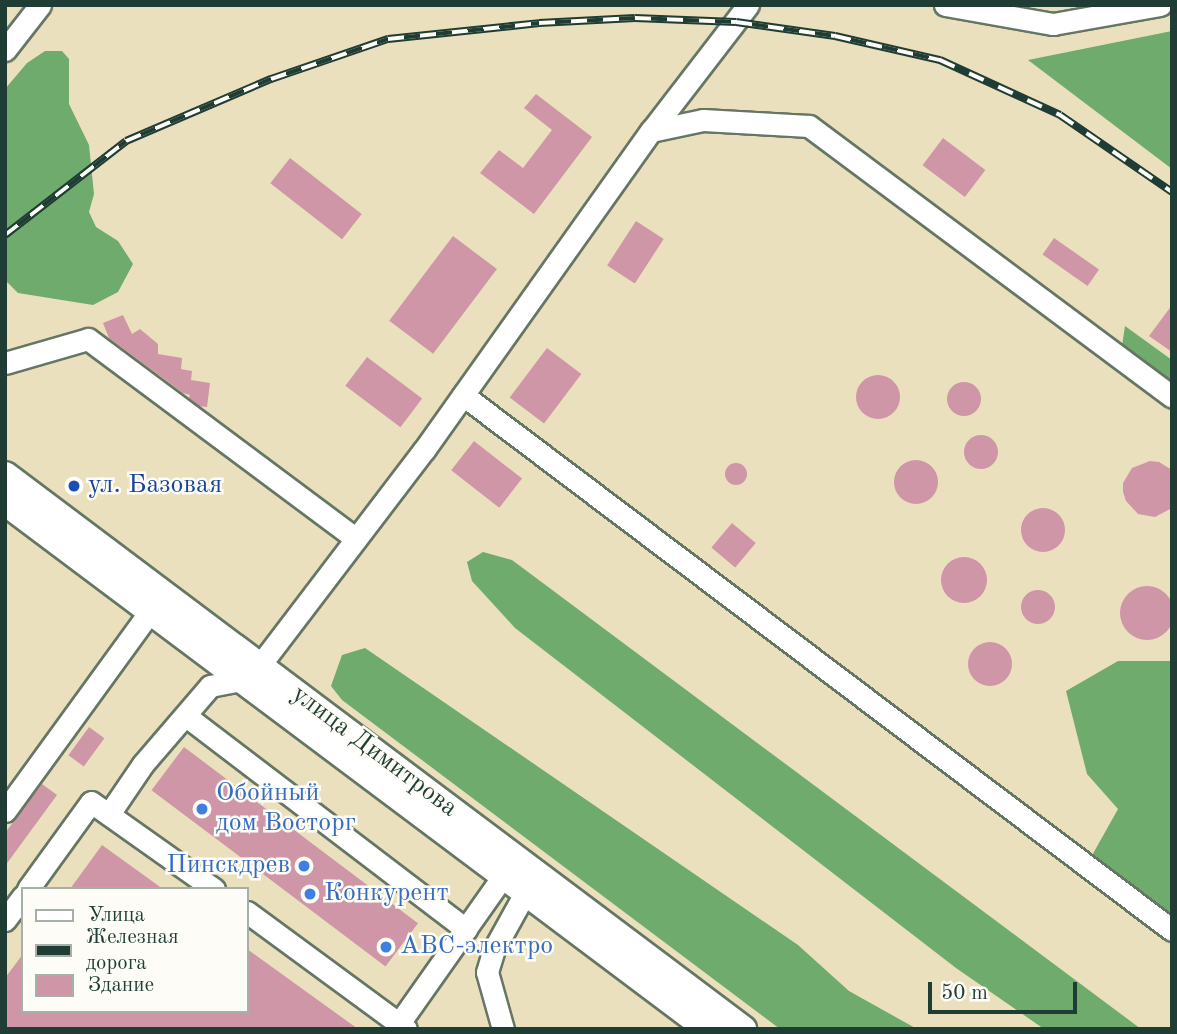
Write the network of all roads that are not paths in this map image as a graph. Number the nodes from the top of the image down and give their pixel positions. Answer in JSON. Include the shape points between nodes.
{"nodes":[{"id":1,"x":40,"y":5,"type":"edge"},
{"id":2,"x":749,"y":5,"type":"edge"},
{"id":3,"x":945,"y":5,"type":"edge"},
{"id":4,"x":1160,"y":5,"type":"edge"},
{"id":5,"x":5,"y":50,"type":"edge"},
{"id":6,"x":651,"y":131,"type":"junction"},
{"id":7,"x":5,"y":363,"type":"edge"},
{"id":8,"x":463,"y":395,"type":"junction"},
{"id":9,"x":1172,"y":397,"type":"edge"},
{"id":10,"x":5,"y":475,"type":"edge"},
{"id":11,"x":5,"y":502,"type":"edge"},
{"id":12,"x":356,"y":539,"type":"junction"},
{"id":13,"x":157,"y":602,"type":"junction"},
{"id":14,"x":253,"y":672,"type":"junction"},
{"id":15,"x":186,"y":716,"type":"junction"},
{"id":16,"x":5,"y":811,"type":"edge"},
{"id":17,"x":109,"y":814,"type":"junction"},
{"id":18,"x":503,"y":876,"type":"junction"},
{"id":19,"x":29,"y":887,"type":"edge"},
{"id":20,"x":211,"y":887,"type":"edge"},
{"id":21,"x":525,"y":893,"type":"junction"},
{"id":22,"x":21,"y":899,"type":"edge"},
{"id":23,"x":248,"y":913,"type":"edge"},
{"id":24,"x":5,"y":920,"type":"edge"},
{"id":25,"x":466,"y":929,"type":"junction"},
{"id":26,"x":1172,"y":930,"type":"edge"},
{"id":27,"x":403,"y":1025,"type":"edge"},
{"id":28,"x":503,"y":1029,"type":"edge"},
{"id":29,"x":708,"y":1029,"type":"edge"},
{"id":30,"x":743,"y":1029,"type":"edge"}],
"edges":[{"from":1,"to":5,"type":"street"},
{"from":2,"to":6,"type":"street"},
{"from":3,"to":4,"type":"street","via":[[1053,23]]},
{"from":6,"to":8,"type":"street"},
{"from":6,"to":9,"type":"street","via":[[703,120],[810,126]]},
{"from":7,"to":12,"type":"street","via":[[88,339]]},
{"from":8,"to":12,"type":"street"},
{"from":8,"to":26,"type":"street"},
{"from":10,"to":13,"type":"main road","name":"улица Димитрова"},
{"from":11,"to":13,"type":"main road","name":"улица Димитрова"},
{"from":12,"to":14,"type":"street"},
{"from":13,"to":14,"type":"main road","name":"улица Димитрова"},
{"from":13,"to":16,"type":"street"},
{"from":14,"to":15,"type":"street","via":[[210,686]]},
{"from":14,"to":18,"type":"main road","name":"улица Димитрова"},
{"from":14,"to":30,"type":"main road","name":"улица Димитрова"},
{"from":15,"to":17,"type":"street","via":[[143,764]]},
{"from":15,"to":25,"type":"street"},
{"from":17,"to":19,"type":"street","via":[[91,802]]},
{"from":17,"to":20,"type":"street"},
{"from":18,"to":21,"type":"main road","name":"улица Димитрова"},
{"from":18,"to":25,"type":"street"},
{"from":21,"to":28,"type":"street","via":[[494,949],[487,972]]},
{"from":21,"to":29,"type":"main road","name":"улица Димитрова"},
{"from":22,"to":24,"type":"street"},
{"from":23,"to":27,"type":"street"},
{"from":25,"to":27,"type":"street"}]}
